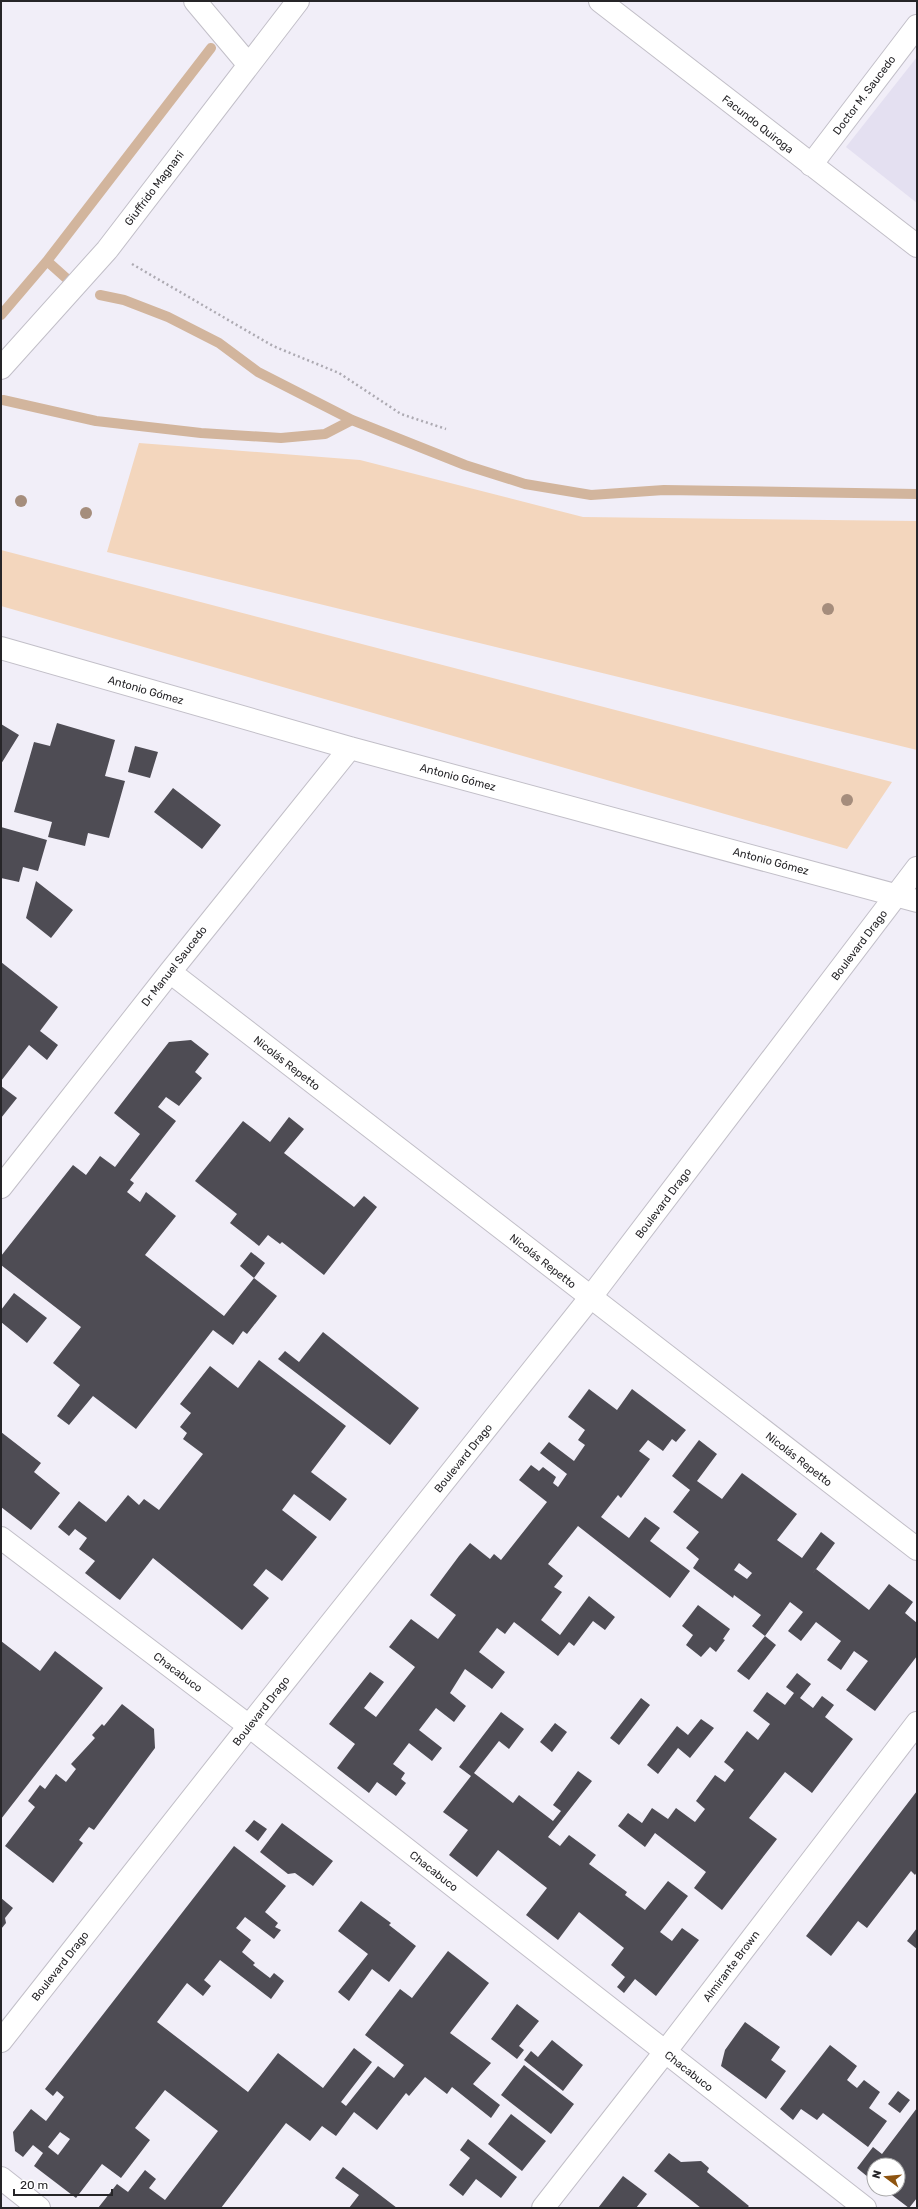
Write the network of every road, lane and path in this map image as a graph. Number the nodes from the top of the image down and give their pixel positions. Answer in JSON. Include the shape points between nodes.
{"nodes":[{"id":1,"x":195,"y":1,"type":"edge"},
{"id":2,"x":298,"y":1,"type":"edge"},
{"id":3,"x":600,"y":1,"type":"edge"},
{"id":4,"x":917,"y":26,"type":"edge"},
{"id":5,"x":248,"y":64,"type":"junction"},
{"id":6,"x":811,"y":165,"type":"junction"},
{"id":7,"x":917,"y":246,"type":"edge"},
{"id":8,"x":107,"y":250,"type":"junction"},
{"id":9,"x":2,"y":365,"type":"edge"},
{"id":10,"x":446,"y":429,"type":"dead end"},
{"id":11,"x":1,"y":648,"type":"edge"},
{"id":12,"x":350,"y":748,"type":"junction"},
{"id":13,"x":917,"y":868,"type":"edge"},
{"id":14,"x":907,"y":898,"type":"edge"},
{"id":15,"x":170,"y":972,"type":"junction"},
{"id":16,"x":1,"y":1187,"type":"edge"},
{"id":17,"x":590,"y":1298,"type":"junction"},
{"id":18,"x":1,"y":1538,"type":"edge"},
{"id":19,"x":917,"y":1549,"type":"edge"},
{"id":20,"x":917,"y":1723,"type":"edge"},
{"id":21,"x":249,"y":1726,"type":"junction"},
{"id":22,"x":1,"y":2041,"type":"edge"},
{"id":23,"x":665,"y":2052,"type":"junction"},
{"id":24,"x":1,"y":2178,"type":"edge"},
{"id":25,"x":39,"y":2208,"type":"edge"},
{"id":26,"x":543,"y":2208,"type":"edge"},
{"id":27,"x":864,"y":2208,"type":"edge"}],
"edges":[{"from":1,"to":5,"type":"street"},
{"from":2,"to":5,"type":"street","name":"Giuffrido Magnani"},
{"from":3,"to":6,"type":"street","name":"Facundo Quiroga"},
{"from":4,"to":6,"type":"street","name":"Doctor M. Saucedo"},
{"from":5,"to":8,"type":"street","name":"Giuffrido Magnani"},
{"from":6,"to":7,"type":"street","name":"Facundo Quiroga"},
{"from":8,"to":9,"type":"street","name":"Giuffrido Magnani"},
{"from":8,"to":10,"type":"path","via":[[273,346],[339,373],[401,414]]},
{"from":11,"to":12,"type":"street","name":"Antonio Gómez"},
{"from":12,"to":14,"type":"street","name":"Antonio Gómez"},
{"from":12,"to":15,"type":"street","name":"Dr Manuel Saucedo"},
{"from":13,"to":14,"type":"street","name":"Boulevard Drago"},
{"from":14,"to":17,"type":"street","name":"Boulevard Drago"},
{"from":15,"to":16,"type":"street","name":"Dr Manuel Saucedo"},
{"from":15,"to":17,"type":"street","name":"Nicolás Repetto"},
{"from":17,"to":19,"type":"street","name":"Nicolás Repetto"},
{"from":17,"to":21,"type":"street","name":"Boulevard Drago"},
{"from":18,"to":21,"type":"street","name":"Chacabuco"},
{"from":20,"to":23,"type":"street","name":"Almirante Brown"},
{"from":21,"to":22,"type":"street","name":"Boulevard Drago"},
{"from":21,"to":23,"type":"street","name":"Chacabuco"},
{"from":23,"to":26,"type":"street","name":"Almirante Brown"},
{"from":23,"to":27,"type":"street","name":"Chacabuco"},
{"from":24,"to":25,"type":"street"}]}
